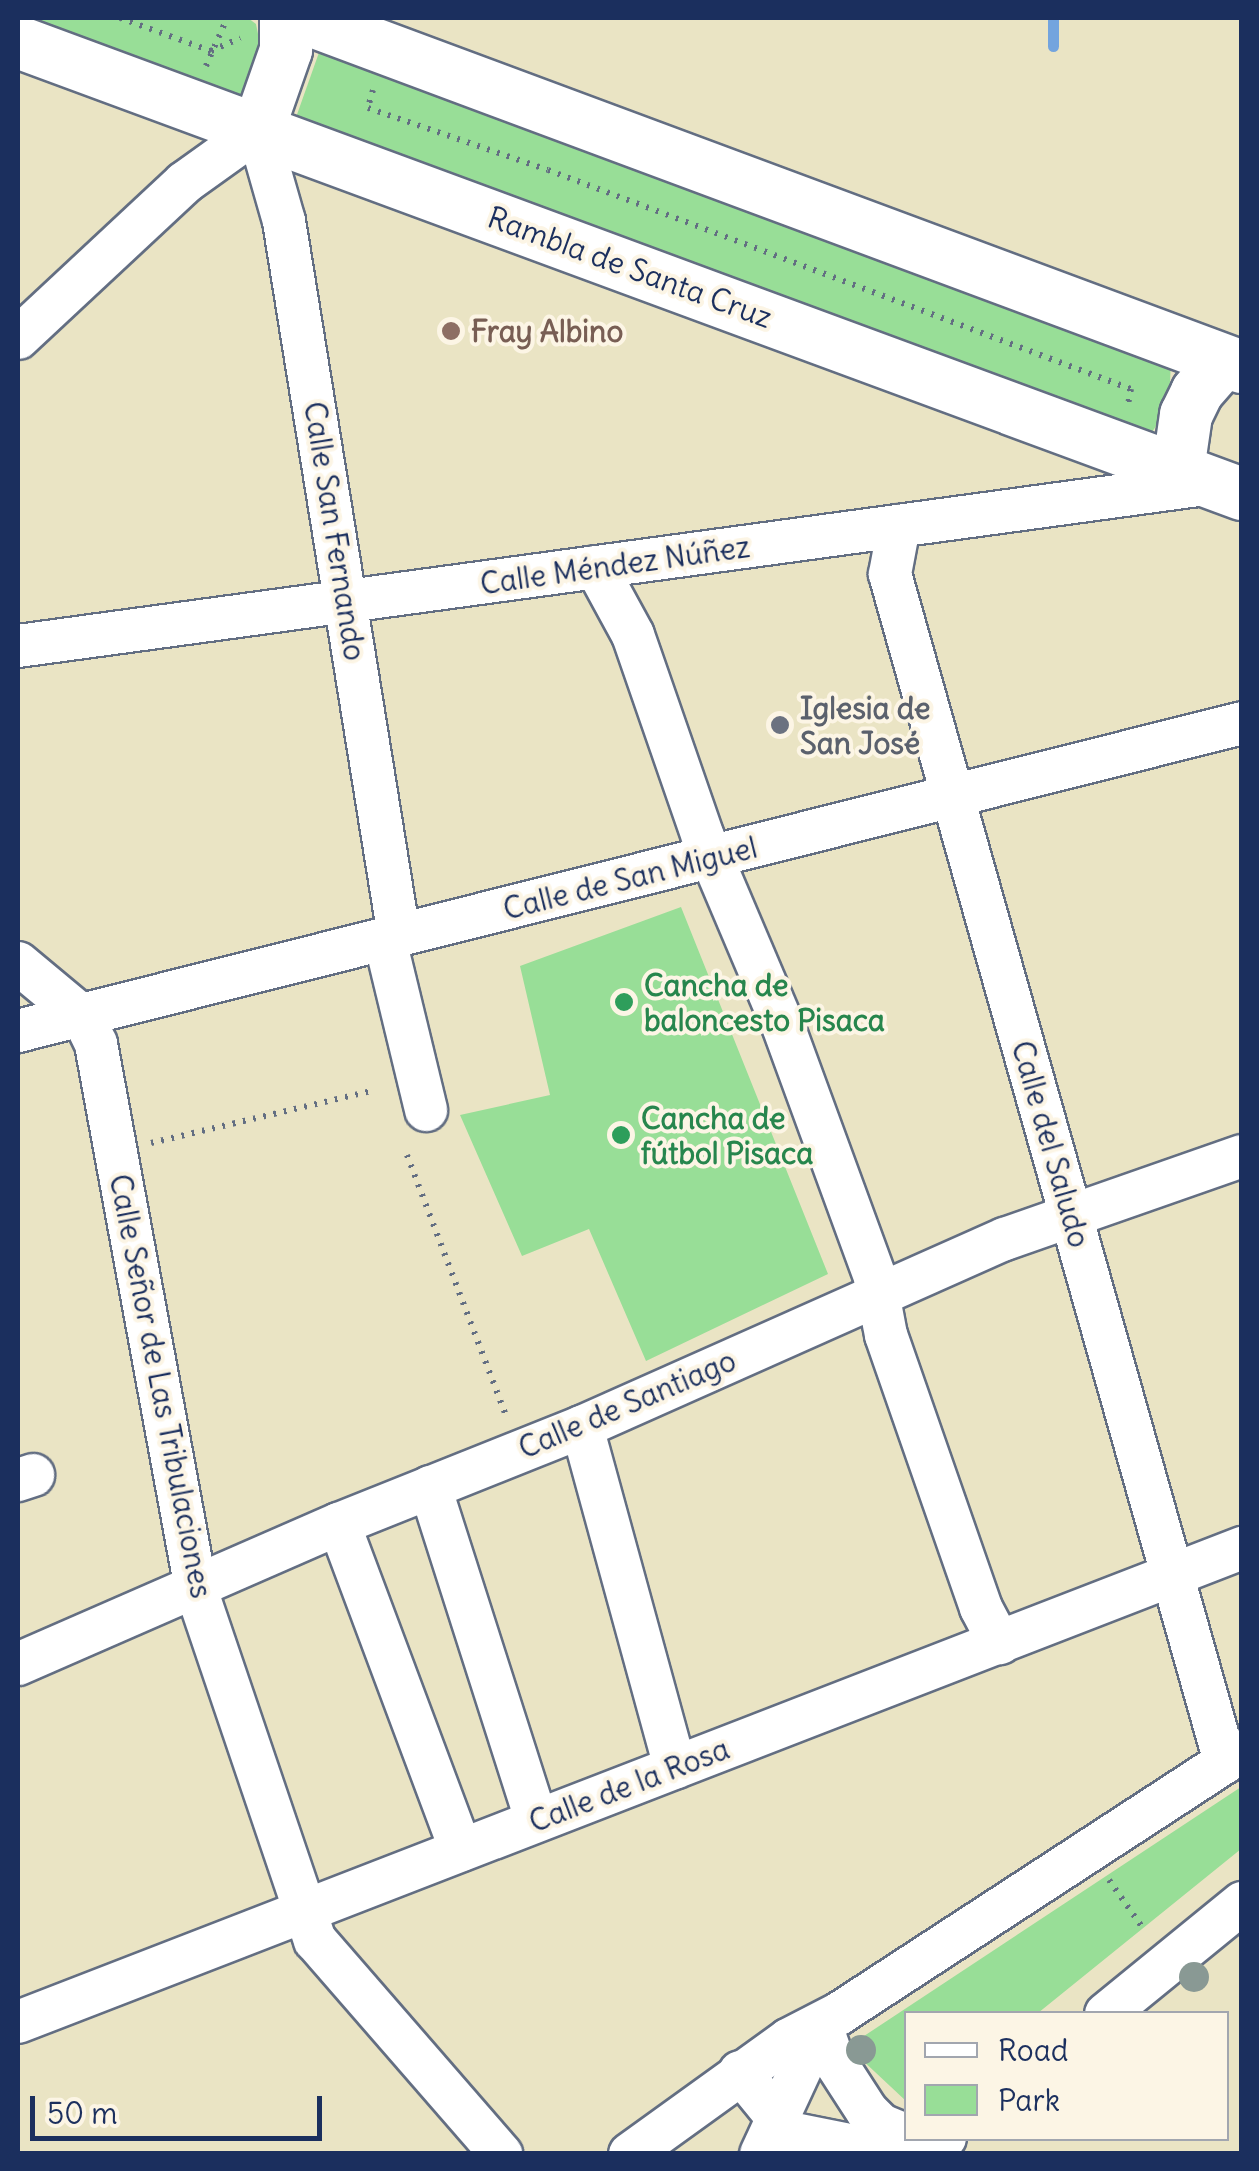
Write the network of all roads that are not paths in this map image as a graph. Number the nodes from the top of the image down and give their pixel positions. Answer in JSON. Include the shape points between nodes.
{"nodes":[{"id":1,"x":292,"y":28,"type":"edge"},
{"id":2,"x":18,"y":42,"type":"edge"},
{"id":3,"x":258,"y":130,"type":"junction"},
{"id":4,"x":18,"y":338,"type":"edge"},
{"id":5,"x":1233,"y":364,"type":"edge"},
{"id":6,"x":1203,"y":471,"type":"edge"},
{"id":7,"x":899,"y":526,"type":"junction"},
{"id":8,"x":596,"y":567,"type":"junction"},
{"id":9,"x":348,"y":601,"type":"junction"},
{"id":10,"x":18,"y":646,"type":"edge"},
{"id":11,"x":1242,"y":722,"type":"edge"},
{"id":12,"x":954,"y":795,"type":"junction"},
{"id":13,"x":712,"y":858,"type":"junction"},
{"id":14,"x":392,"y":938,"type":"junction"},
{"id":15,"x":18,"y":963,"type":"edge"},
{"id":16,"x":82,"y":1016,"type":"junction"},
{"id":17,"x":18,"y":1031,"type":"edge"},
{"id":18,"x":426,"y":1110,"type":"dead end"},
{"id":19,"x":1242,"y":1156,"type":"edge"},
{"id":20,"x":1070,"y":1214,"type":"junction"},
{"id":21,"x":879,"y":1296,"type":"junction"},
{"id":22,"x":582,"y":1426,"type":"junction"},
{"id":23,"x":430,"y":1487,"type":"junction"},
{"id":24,"x":339,"y":1524,"type":"junction"},
{"id":25,"x":1242,"y":1548,"type":"edge"},
{"id":26,"x":1170,"y":1574,"type":"junction"},
{"id":27,"x":196,"y":1589,"type":"junction"},
{"id":28,"x":1000,"y":1643,"type":"junction"},
{"id":29,"x":18,"y":1664,"type":"edge"},
{"id":30,"x":1233,"y":1756,"type":"edge"},
{"id":31,"x":675,"y":1768,"type":"junction"},
{"id":32,"x":536,"y":1820,"type":"junction"},
{"id":33,"x":461,"y":1850,"type":"junction"},
{"id":34,"x":1242,"y":1903,"type":"edge"},
{"id":35,"x":304,"y":1912,"type":"junction"},
{"id":36,"x":1110,"y":2011,"type":"edge"},
{"id":37,"x":18,"y":2022,"type":"edge"},
{"id":38,"x":821,"y":2025,"type":"junction"},
{"id":39,"x":740,"y":2072,"type":"junction"},
{"id":40,"x":904,"y":2134,"type":"edge"},
{"id":41,"x":768,"y":2135,"type":"edge"},
{"id":42,"x":926,"y":2142,"type":"edge"},
{"id":43,"x":823,"y":2146,"type":"edge"},
{"id":44,"x":501,"y":2154,"type":"edge"},
{"id":45,"x":630,"y":2154,"type":"edge"}],
"edges":[{"from":1,"to":3,"type":"main road"},
{"from":1,"to":5,"type":"main road"},
{"from":2,"to":3,"type":"main road","name":"Rambla de Santa Cruz"},
{"from":3,"to":4,"type":"street","via":[[184,184]]},
{"from":3,"to":6,"type":"main road","name":"Rambla de Santa Cruz","via":[[990,400]]},
{"from":3,"to":9,"type":"street","name":"Calle San Fernando","via":[[284,221]]},
{"from":5,"to":6,"type":"main road","via":[[1197,392]]},
{"from":6,"to":7,"type":"street","name":"Calle Méndez Núñez"},
{"from":7,"to":8,"type":"street","name":"Calle Méndez Núñez"},
{"from":7,"to":12,"type":"street","name":"Calle del Saludo","via":[[890,574]]},
{"from":8,"to":9,"type":"street","name":"Calle Méndez Núñez"},
{"from":8,"to":13,"type":"street","via":[[633,635]]},
{"from":9,"to":10,"type":"street","name":"Calle Méndez Núñez"},
{"from":9,"to":14,"type":"street","name":"Calle San Fernando"},
{"from":11,"to":12,"type":"street","name":"Calle de San Miguel"},
{"from":12,"to":13,"type":"street","name":"Calle de San Miguel"},
{"from":12,"to":20,"type":"street","name":"Calle del Saludo"},
{"from":13,"to":14,"type":"street","name":"Calle de San Miguel"},
{"from":13,"to":21,"type":"street","via":[[782,1024]]},
{"from":14,"to":16,"type":"street","name":"Calle de San Miguel"},
{"from":14,"to":18,"type":"street","name":"Calle San Fernando"},
{"from":15,"to":16,"type":"street"},
{"from":16,"to":17,"type":"street","name":"Calle de San Miguel"},
{"from":16,"to":27,"type":"street","name":"Calle Señor de Las Tribulaciones","via":[[96,1044]]},
{"from":19,"to":20,"type":"street","name":"Calle de Santiago"},
{"from":20,"to":21,"type":"street","name":"Calle de Santiago"},
{"from":20,"to":26,"type":"street","name":"Calle del Saludo"},
{"from":21,"to":22,"type":"street","name":"Calle de Santiago"},
{"from":21,"to":28,"type":"street","via":[[886,1335],[949,1517]]},
{"from":22,"to":23,"type":"street","name":"Calle de Santiago"},
{"from":22,"to":31,"type":"street"},
{"from":23,"to":24,"type":"street","name":"Calle de Santiago"},
{"from":23,"to":32,"type":"street"},
{"from":24,"to":27,"type":"street","name":"Calle de Santiago"},
{"from":24,"to":33,"type":"street"},
{"from":25,"to":26,"type":"street","name":"Calle de la Rosa"},
{"from":26,"to":28,"type":"street","name":"Calle de la Rosa"},
{"from":26,"to":30,"type":"street","name":"Calle del Saludo"},
{"from":27,"to":29,"type":"street","name":"Calle de Santiago"},
{"from":27,"to":35,"type":"street","name":"Calle Señor de Las Tribulaciones"},
{"from":28,"to":31,"type":"street","name":"Calle de la Rosa"},
{"from":30,"to":38,"type":"street"},
{"from":31,"to":32,"type":"street","name":"Calle de la Rosa"},
{"from":32,"to":33,"type":"street","name":"Calle de la Rosa"},
{"from":33,"to":35,"type":"street","name":"Calle de la Rosa"},
{"from":34,"to":36,"type":"street"},
{"from":35,"to":37,"type":"street","name":"Calle de la Rosa"},
{"from":35,"to":44,"type":"street","name":"Calle Señor de Las Tribulaciones","via":[[327,1958]]},
{"from":38,"to":39,"type":"street"},
{"from":38,"to":40,"type":"street","via":[[832,2057],[867,2111]]},
{"from":38,"to":41,"type":"street"},
{"from":39,"to":41,"type":"street"},
{"from":39,"to":45,"type":"street"},
{"from":41,"to":43,"type":"street","via":[[790,2133]]},
{"from":42,"to":43,"type":"street","via":[[890,2152]]}]}
